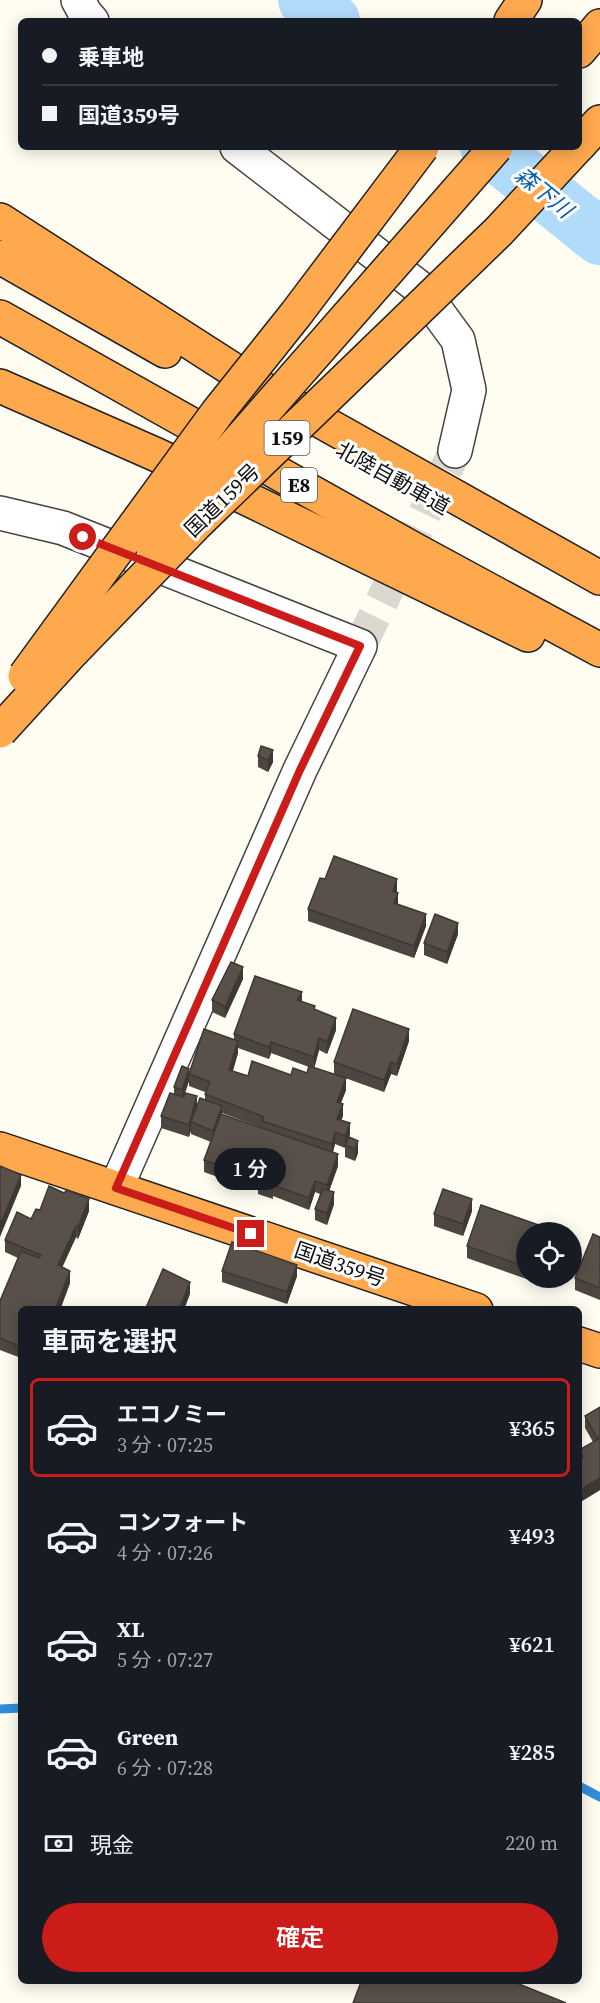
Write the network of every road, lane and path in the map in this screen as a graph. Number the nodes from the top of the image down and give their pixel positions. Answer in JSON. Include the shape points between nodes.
{"nodes":[{"id":1,"x":78,"y":0,"type":"edge"},
{"id":2,"x":525,"y":0,"type":"edge"},
{"id":3,"x":89,"y":18,"type":"edge"},
{"id":4,"x":513,"y":18,"type":"edge"},
{"id":5,"x":600,"y":26,"type":"edge"},
{"id":6,"x":582,"y":47,"type":"edge"},
{"id":7,"x":600,"y":122,"type":"edge"},
{"id":8,"x":582,"y":142,"type":"edge"},
{"id":9,"x":600,"y":143,"type":"edge"},
{"id":10,"x":241,"y":150,"type":"edge"},
{"id":11,"x":420,"y":150,"type":"edge"},
{"id":12,"x":493,"y":150,"type":"edge"},
{"id":13,"x":574,"y":150,"type":"edge"},
{"id":14,"x":0,"y":220,"type":"edge"},
{"id":15,"x":0,"y":257,"type":"edge"},
{"id":16,"x":0,"y":317,"type":"edge"},
{"id":17,"x":0,"y":386,"type":"edge"},
{"id":18,"x":455,"y":451,"type":"tunnel mouth"},
{"id":19,"x":0,"y":513,"type":"edge"},
{"id":20,"x":196,"y":524,"type":"junction"},
{"id":21,"x":600,"y":578,"type":"edge"},
{"id":22,"x":600,"y":591,"type":"edge"},
{"id":23,"x":600,"y":650,"type":"edge"},
{"id":24,"x":600,"y":669,"type":"edge"},
{"id":25,"x":0,"y":714,"type":"edge"},
{"id":26,"x":0,"y":731,"type":"edge"},
{"id":27,"x":0,"y":1149,"type":"edge"},
{"id":28,"x":116,"y":1188,"type":"junction"},
{"id":29,"x":464,"y":1306,"type":"edge"},
{"id":30,"x":582,"y":1345,"type":"edge"},
{"id":31,"x":600,"y":1351,"type":"edge"}],
"edges":[{"from":1,"to":3,"type":"street"},
{"from":2,"to":4,"type":"highway"},
{"from":5,"to":6,"type":"highway"},
{"from":7,"to":8,"type":"highway","name":"国道159号","number":"159"},
{"from":9,"to":20,"type":"highway","number":"159","bridge":true,"via":[[511,238],[294,444]]},
{"from":10,"to":18,"type":"street","via":[[420,288],[458,340],[469,390]]},
{"from":11,"to":25,"type":"highway","number":"159","bridge":true,"via":[[211,422]]},
{"from":12,"to":25,"type":"highway","name":"国道159号","number":"159","bridge":true},
{"from":13,"to":20,"type":"highway","name":"国道159号","number":"159","bridge":true,"via":[[499,231]]},
{"from":14,"to":21,"type":"highway","via":[[260,387]]},
{"from":15,"to":22,"type":"highway","name":"北陸自動車道","number":"E8"},
{"from":16,"to":23,"type":"highway","number":"E8"},
{"from":17,"to":24,"type":"highway","via":[[157,455]]},
{"from":19,"to":28,"type":"street","via":[[63,528],[360,646],[300,770]]},
{"from":20,"to":26,"type":"highway","name":"国道159号","number":"159","bridge":true},
{"from":27,"to":28,"type":"highway","name":"国道359号"},
{"from":28,"to":29,"type":"highway","name":"国道359号"},
{"from":30,"to":31,"type":"highway"}]}
